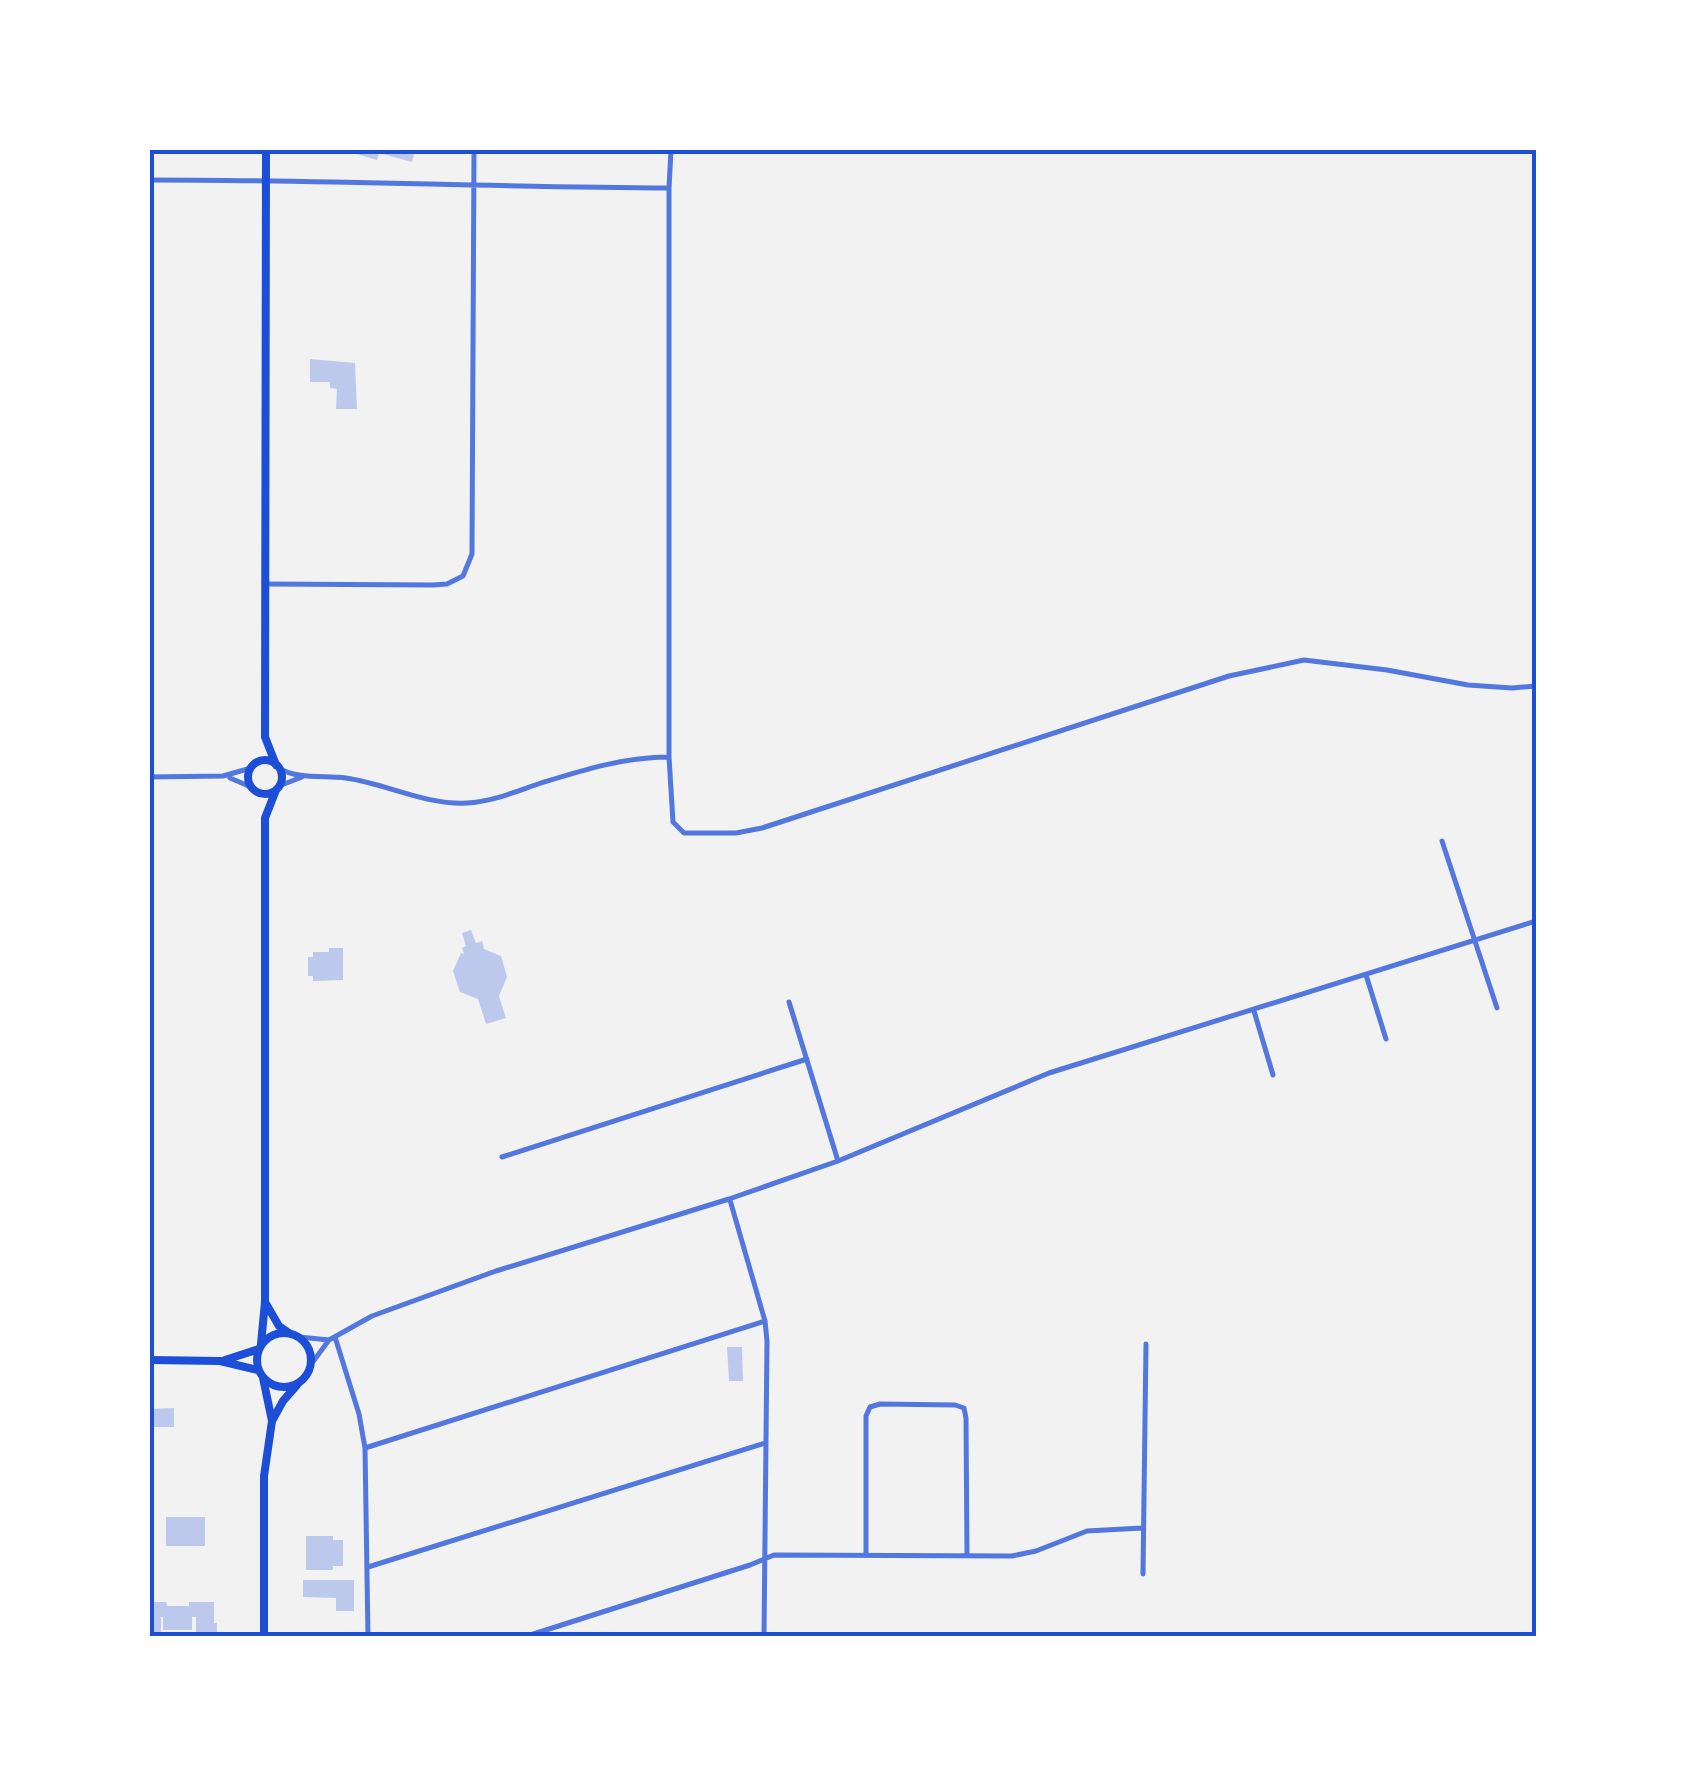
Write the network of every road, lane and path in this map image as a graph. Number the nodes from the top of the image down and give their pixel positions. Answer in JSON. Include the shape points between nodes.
{"nodes":[{"id":1,"x":266,"y":150,"type":"edge"},
{"id":2,"x":474,"y":150,"type":"edge"},
{"id":3,"x":671,"y":150,"type":"edge"},
{"id":4,"x":266,"y":179,"type":"junction"},
{"id":5,"x":150,"y":180,"type":"edge"},
{"id":6,"x":474,"y":187,"type":"junction"},
{"id":7,"x":669,"y":188,"type":"junction"},
{"id":8,"x":264,"y":584,"type":"junction"},
{"id":9,"x":1536,"y":686,"type":"edge"},
{"id":10,"x":265,"y":737,"type":"junction"},
{"id":11,"x":669,"y":756,"type":"junction"},
{"id":12,"x":277,"y":766,"type":"junction"},
{"id":13,"x":252,"y":767,"type":"junction"},
{"id":14,"x":223,"y":776,"type":"junction"},
{"id":15,"x":306,"y":776,"type":"junction"},
{"id":16,"x":150,"y":777,"type":"edge"},
{"id":17,"x":252,"y":788,"type":"junction"},
{"id":18,"x":278,"y":788,"type":"junction"},
{"id":19,"x":265,"y":818,"type":"junction"},
{"id":20,"x":1442,"y":841,"type":"dead end"},
{"id":21,"x":1536,"y":921,"type":"edge"},
{"id":22,"x":1475,"y":942,"type":"junction"},
{"id":23,"x":1366,"y":975,"type":"junction"},
{"id":24,"x":789,"y":1002,"type":"dead end"},
{"id":25,"x":1497,"y":1008,"type":"dead end"},
{"id":26,"x":1254,"y":1010,"type":"junction"},
{"id":27,"x":1386,"y":1039,"type":"dead end"},
{"id":28,"x":807,"y":1059,"type":"junction"},
{"id":29,"x":1273,"y":1076,"type":"dead end"},
{"id":30,"x":502,"y":1158,"type":"dead end"},
{"id":31,"x":838,"y":1160,"type":"junction"},
{"id":32,"x":729,"y":1199,"type":"junction"},
{"id":33,"x":265,"y":1302,"type":"junction"},
{"id":34,"x":765,"y":1321,"type":"junction"},
{"id":35,"x":294,"y":1335,"type":"junction"},
{"id":36,"x":332,"y":1338,"type":"junction"},
{"id":37,"x":1146,"y":1344,"type":"dead end"},
{"id":38,"x":260,"y":1347,"type":"junction"},
{"id":39,"x":150,"y":1360,"type":"edge"},
{"id":40,"x":220,"y":1361,"type":"junction"},
{"id":41,"x":312,"y":1363,"type":"junction"},
{"id":42,"x":261,"y":1374,"type":"junction"},
{"id":43,"x":297,"y":1384,"type":"junction"},
{"id":44,"x":272,"y":1421,"type":"junction"},
{"id":45,"x":765,"y":1443,"type":"junction"},
{"id":46,"x":366,"y":1448,"type":"junction"},
{"id":47,"x":1142,"y":1528,"type":"junction"},
{"id":48,"x":866,"y":1555,"type":"junction"},
{"id":49,"x":967,"y":1556,"type":"junction"},
{"id":50,"x":764,"y":1560,"type":"junction"},
{"id":51,"x":368,"y":1568,"type":"junction"},
{"id":52,"x":1143,"y":1574,"type":"dead end"},
{"id":53,"x":264,"y":1637,"type":"edge"},
{"id":54,"x":368,"y":1637,"type":"edge"},
{"id":55,"x":524,"y":1637,"type":"edge"},
{"id":56,"x":764,"y":1637,"type":"edge"}],
"edges":[{"from":1,"to":4,"type":"main road"},
{"from":2,"to":6,"type":"street"},
{"from":3,"to":7,"type":"street"},
{"from":4,"to":5,"type":"street"},
{"from":4,"to":6,"type":"street"},
{"from":4,"to":8,"type":"main road"},
{"from":6,"to":7,"type":"street"},
{"from":6,"to":8,"type":"street","via":[[472,554],[463,576],[433,585]]},
{"from":7,"to":11,"type":"street"},
{"from":8,"to":10,"type":"main road"},
{"from":9,"to":11,"type":"street","via":[[1468,685],[1304,660],[1229,676],[736,834],[684,832],[673,822]]},
{"from":10,"to":12,"type":"main road"},
{"from":10,"to":13,"type":"main road"},
{"from":11,"to":15,"type":"street","via":[[588,768],[468,803]]},
{"from":12,"to":13,"type":"main road","via":[[265,761]]},
{"from":12,"to":15,"type":"street"},
{"from":12,"to":18,"type":"main road"},
{"from":13,"to":14,"type":"street"},
{"from":13,"to":17,"type":"main road"},
{"from":14,"to":16,"type":"street"},
{"from":14,"to":17,"type":"street"},
{"from":15,"to":18,"type":"street"},
{"from":17,"to":18,"type":"main road","via":[[266,794]]},
{"from":17,"to":19,"type":"main road"},
{"from":18,"to":19,"type":"main road"},
{"from":19,"to":33,"type":"main road"},
{"from":20,"to":22,"type":"street"},
{"from":21,"to":22,"type":"street"},
{"from":22,"to":23,"type":"street"},
{"from":22,"to":25,"type":"street"},
{"from":23,"to":26,"type":"street"},
{"from":23,"to":27,"type":"street"},
{"from":24,"to":28,"type":"street"},
{"from":26,"to":29,"type":"street"},
{"from":26,"to":31,"type":"street","via":[[1049,1073]]},
{"from":28,"to":30,"type":"street"},
{"from":28,"to":31,"type":"street"},
{"from":31,"to":32,"type":"street"},
{"from":32,"to":34,"type":"street"},
{"from":32,"to":36,"type":"street","via":[[496,1271],[372,1316]]},
{"from":33,"to":35,"type":"main road","via":[[279,1326]]},
{"from":33,"to":38,"type":"main road"},
{"from":34,"to":45,"type":"street"},
{"from":34,"to":46,"type":"street"},
{"from":35,"to":36,"type":"street"},
{"from":35,"to":38,"type":"main road","via":[[279,1333]]},
{"from":35,"to":41,"type":"main road"},
{"from":36,"to":41,"type":"street"},
{"from":36,"to":46,"type":"street"},
{"from":37,"to":47,"type":"street"},
{"from":38,"to":40,"type":"main road"},
{"from":38,"to":42,"type":"main road"},
{"from":39,"to":40,"type":"main road"},
{"from":40,"to":42,"type":"main road"},
{"from":41,"to":43,"type":"main road"},
{"from":42,"to":43,"type":"main road","via":[[278,1387]]},
{"from":42,"to":44,"type":"main road"},
{"from":43,"to":44,"type":"main road"},
{"from":44,"to":53,"type":"main road","via":[[264,1488]]},
{"from":45,"to":50,"type":"street"},
{"from":45,"to":51,"type":"street"},
{"from":46,"to":51,"type":"street"},
{"from":47,"to":49,"type":"street","via":[[1087,1532],[1012,1556]]},
{"from":47,"to":52,"type":"street"},
{"from":48,"to":49,"type":"street"},
{"from":48,"to":49,"type":"street","via":[[870,1407],[955,1404],[966,1418]]},
{"from":48,"to":50,"type":"street"},
{"from":50,"to":55,"type":"street"},
{"from":50,"to":56,"type":"street"},
{"from":51,"to":54,"type":"street"}]}
